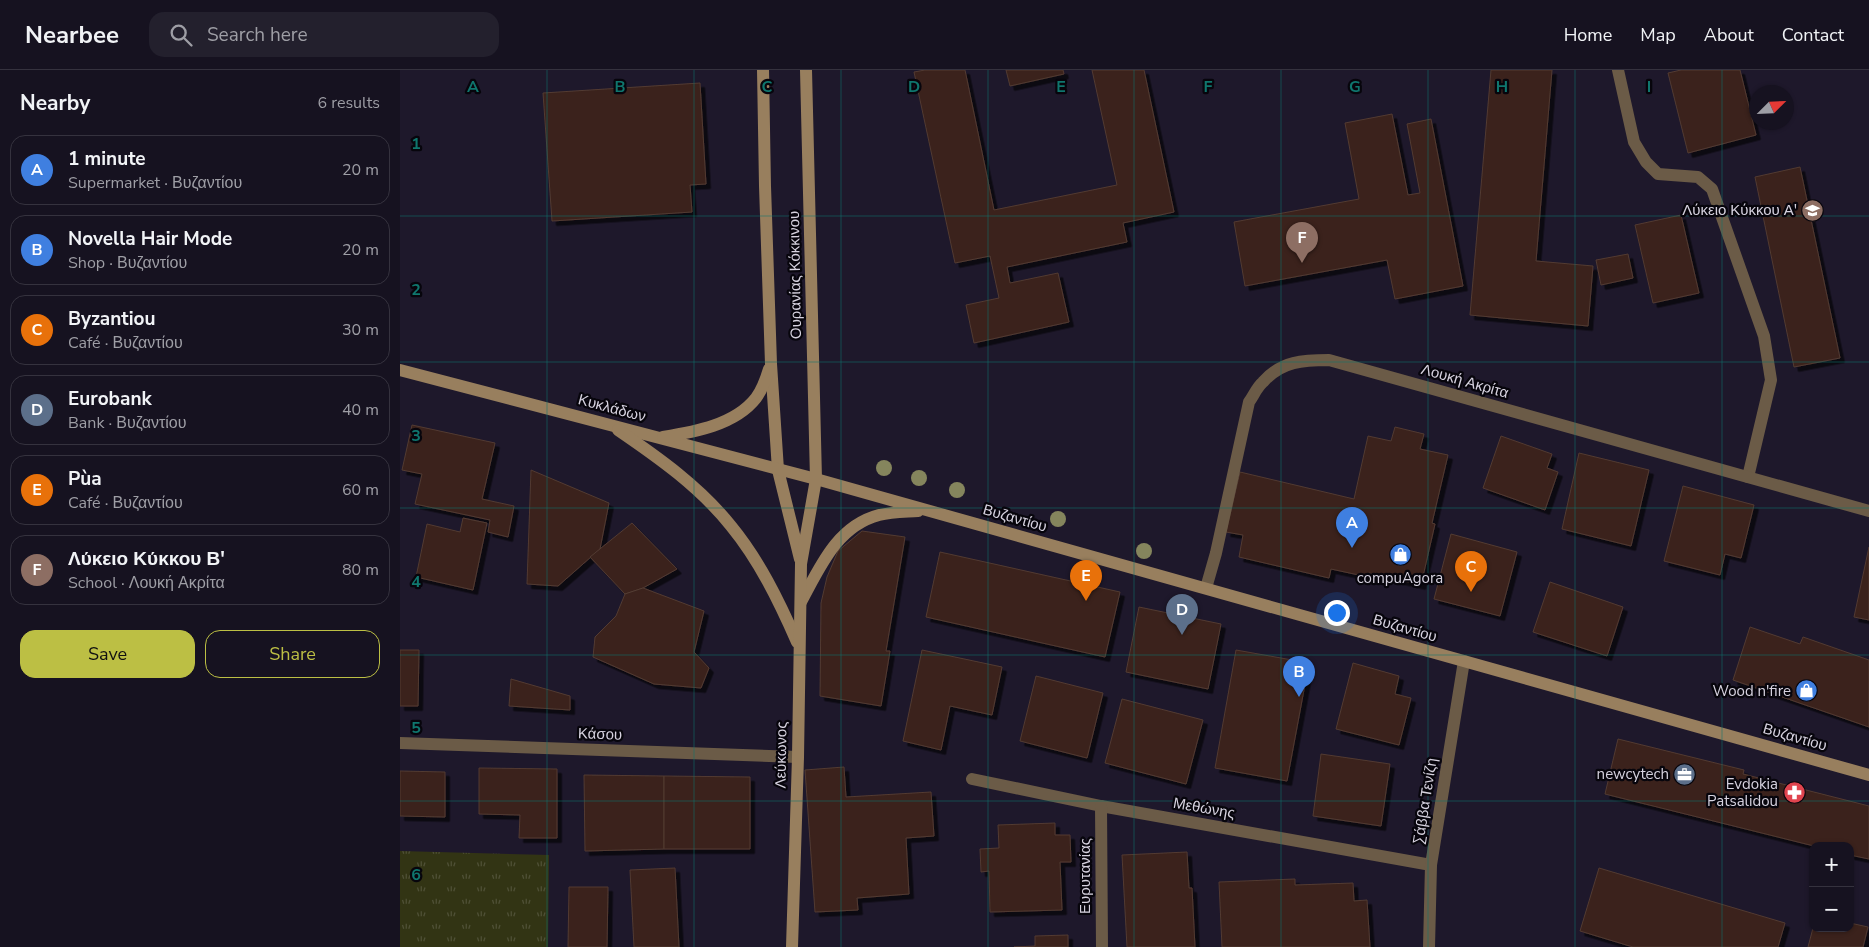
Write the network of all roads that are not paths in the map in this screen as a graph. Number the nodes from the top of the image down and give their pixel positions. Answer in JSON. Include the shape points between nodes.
{"nodes":[{"id":1,"x":763,"y":70,"type":"edge"},
{"id":2,"x":806,"y":70,"type":"edge"},
{"id":3,"x":1618,"y":70,"type":"edge"},
{"id":4,"x":771,"y":364,"type":"junction"},
{"id":5,"x":400,"y":370,"type":"edge"},
{"id":6,"x":609,"y":424,"type":"junction"},
{"id":7,"x":658,"y":437,"type":"junction"},
{"id":8,"x":778,"y":470,"type":"junction"},
{"id":9,"x":1748,"y":477,"type":"junction"},
{"id":10,"x":816,"y":479,"type":"junction"},
{"id":11,"x":928,"y":510,"type":"junction"},
{"id":12,"x":1869,"y":511,"type":"edge"},
{"id":13,"x":801,"y":564,"type":"junction"},
{"id":14,"x":1206,"y":588,"type":"junction"},
{"id":15,"x":800,"y":604,"type":"junction"},
{"id":16,"x":799,"y":646,"type":"junction"},
{"id":17,"x":1464,"y":661,"type":"junction"},
{"id":18,"x":400,"y":743,"type":"edge"},
{"id":19,"x":798,"y":757,"type":"junction"},
{"id":20,"x":1869,"y":775,"type":"edge"},
{"id":21,"x":972,"y":780,"type":"dead end"},
{"id":22,"x":1101,"y":806,"type":"junction"},
{"id":23,"x":1431,"y":865,"type":"junction"},
{"id":24,"x":792,"y":947,"type":"edge"},
{"id":25,"x":1102,"y":947,"type":"edge"},
{"id":26,"x":1429,"y":947,"type":"edge"}],
"edges":[{"from":1,"to":4,"type":"main road","name":"Ουρανίας Κόκκινου"},
{"from":2,"to":10,"type":"main road","name":"Ουρανίας Κόκκινου"},
{"from":3,"to":9,"type":"street","via":[[1634,142],[1646,162],[1658,174],[1698,177],[1712,189],[1764,336],[1771,380]]},
{"from":4,"to":7,"type":"main road","via":[[757,398],[741,412],[702,429]]},
{"from":4,"to":8,"type":"main road","name":"Ουρανίας Κόκκινου"},
{"from":5,"to":6,"type":"main road","name":"Κυκλάδων"},
{"from":6,"to":7,"type":"main road","name":"Κυκλάδων"},
{"from":6,"to":16,"type":"main road","via":[[669,466],[729,523],[767,581]]},
{"from":7,"to":8,"type":"main road","name":"Κυκλάδων"},
{"from":8,"to":10,"type":"main road","name":"Κυκλάδων"},
{"from":8,"to":13,"type":"main road","name":"Λεύκωνος"},
{"from":9,"to":12,"type":"street","name":"Λουκή Ακρίτα"},
{"from":9,"to":14,"type":"street","name":"Λουκή Ακρίτα","via":[[1329,360],[1305,360],[1282,367],[1269,376],[1249,402]]},
{"from":10,"to":11,"type":"main road","name":"Βυζαντίου"},
{"from":10,"to":13,"type":"main road","name":"Λεύκωνος"},
{"from":11,"to":14,"type":"main road","name":"Βυζαντίου"},
{"from":11,"to":15,"type":"main road","via":[[879,515],[852,527],[831,549]]},
{"from":13,"to":15,"type":"main road","name":"Λεύκωνος"},
{"from":14,"to":17,"type":"main road","name":"Βυζαντίου"},
{"from":15,"to":16,"type":"main road","name":"Λεύκωνος"},
{"from":16,"to":19,"type":"main road","name":"Λεύκωνος"},
{"from":17,"to":20,"type":"main road","name":"Βυζαντίου"},
{"from":17,"to":23,"type":"street","name":"Σάββα Τενίζη"},
{"from":18,"to":19,"type":"street","name":"Κάσου"},
{"from":19,"to":24,"type":"main road","name":"Λεύκωνος"},
{"from":21,"to":22,"type":"street","name":"Μεθώνης"},
{"from":22,"to":23,"type":"street","name":"Μεθώνης"},
{"from":22,"to":25,"type":"street","name":"Ευρυτανίας"},
{"from":23,"to":26,"type":"street","name":"Σάββα Τενίζη"}]}
